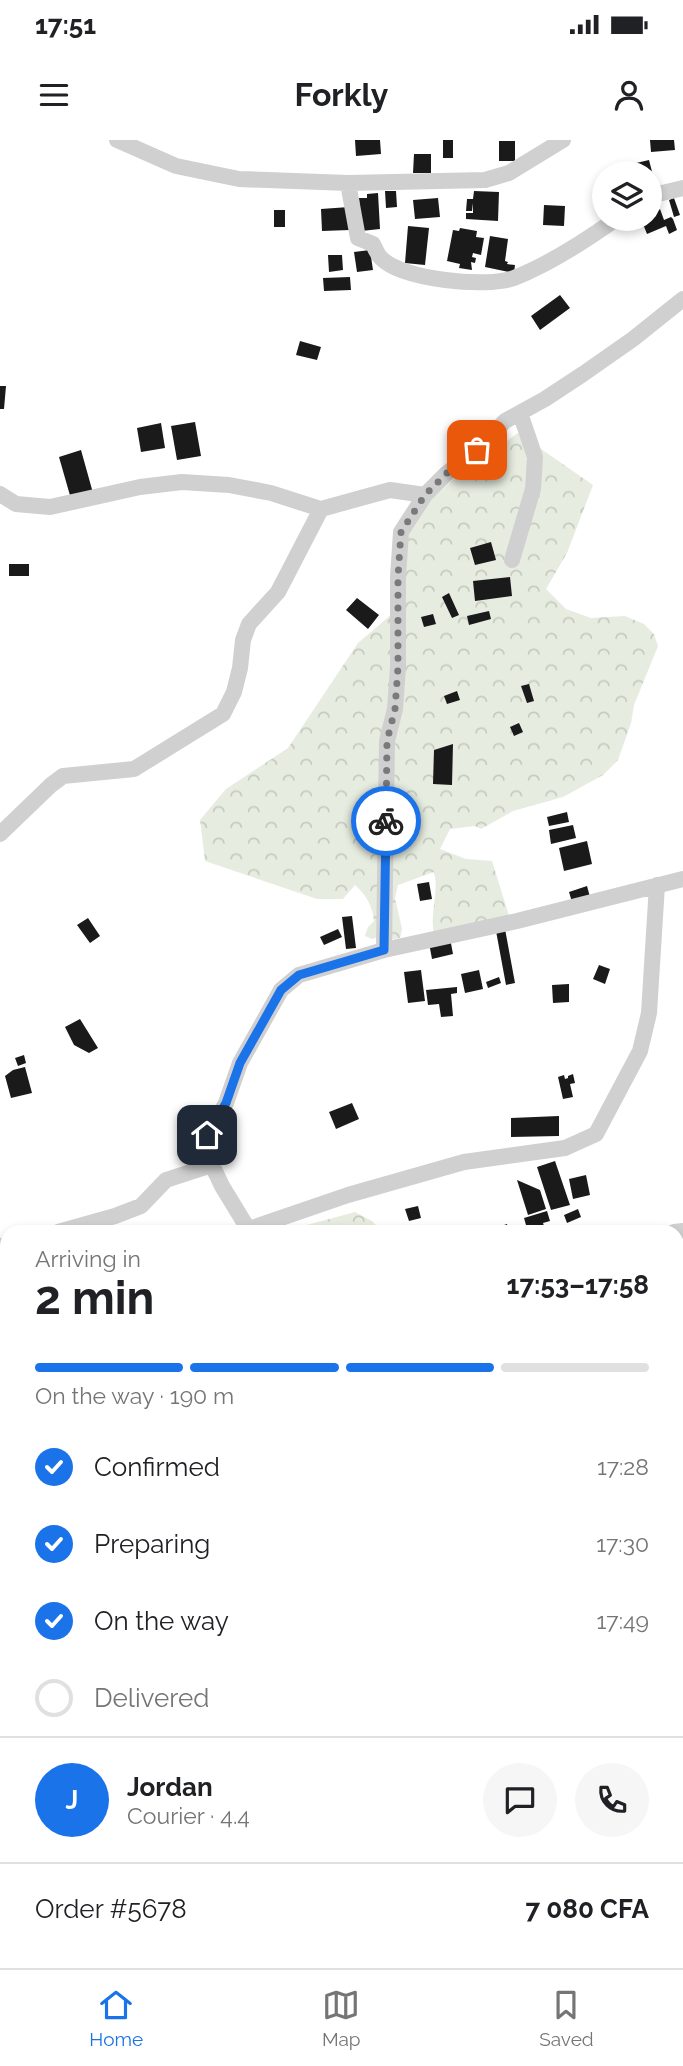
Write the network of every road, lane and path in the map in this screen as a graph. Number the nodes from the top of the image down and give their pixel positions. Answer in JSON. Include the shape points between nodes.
{"nodes":[{"id":1,"x":117,"y":140,"type":"edge"},
{"id":2,"x":563,"y":140,"type":"edge"},
{"id":3,"x":348,"y":183,"type":"junction"},
{"id":4,"x":683,"y":188,"type":"edge"},
{"id":5,"x":662,"y":194,"type":"edge"},
{"id":6,"x":599,"y":231,"type":"edge"},
{"id":7,"x":683,"y":299,"type":"edge"},
{"id":8,"x":520,"y":413,"type":"junction"},
{"id":9,"x":0,"y":494,"type":"edge"},
{"id":10,"x":425,"y":495,"type":"junction"},
{"id":11,"x":321,"y":509,"type":"junction"},
{"id":12,"x":512,"y":560,"type":"dead end"},
{"id":13,"x":0,"y":834,"type":"edge"},
{"id":14,"x":683,"y":879,"type":"edge"},
{"id":15,"x":657,"y":885,"type":"junction"},
{"id":16,"x":384,"y":950,"type":"junction"},
{"id":17,"x":212,"y":1164,"type":"junction"},
{"id":18,"x":83,"y":1225,"type":"edge"},
{"id":19,"x":246,"y":1225,"type":"edge"},
{"id":20,"x":263,"y":1225,"type":"edge"}],
"edges":[{"from":1,"to":3,"type":"street","via":[[176,166],[239,179]]},
{"from":2,"to":3,"type":"street","via":[[509,173],[485,180]]},
{"from":3,"to":6,"type":"street","via":[[358,238],[373,244],[380,257],[405,272],[443,281],[513,278]]},
{"from":4,"to":5,"type":"street"},
{"from":7,"to":8,"type":"street","via":[[634,339]]},
{"from":8,"to":10,"type":"street","via":[[505,421]]},
{"from":8,"to":12,"type":"street","via":[[536,457],[533,489]]},
{"from":9,"to":11,"type":"street","via":[[16,504],[50,507],[182,482],[271,493]]},
{"from":10,"to":11,"type":"street","via":[[390,490]]},
{"from":10,"to":16,"type":"street","via":[[401,532],[398,667],[387,741]]},
{"from":11,"to":13,"type":"street","via":[[278,592],[249,624],[234,692],[223,714],[134,769],[63,776]]},
{"from":14,"to":15,"type":"street"},
{"from":15,"to":16,"type":"street"},
{"from":15,"to":20,"type":"street","via":[[649,1013],[640,1051],[596,1134],[565,1148],[464,1162]]},
{"from":16,"to":17,"type":"street","via":[[299,975],[281,990],[207,1135]]},
{"from":17,"to":18,"type":"street","via":[[166,1180],[141,1206]]},
{"from":17,"to":19,"type":"street"}]}
